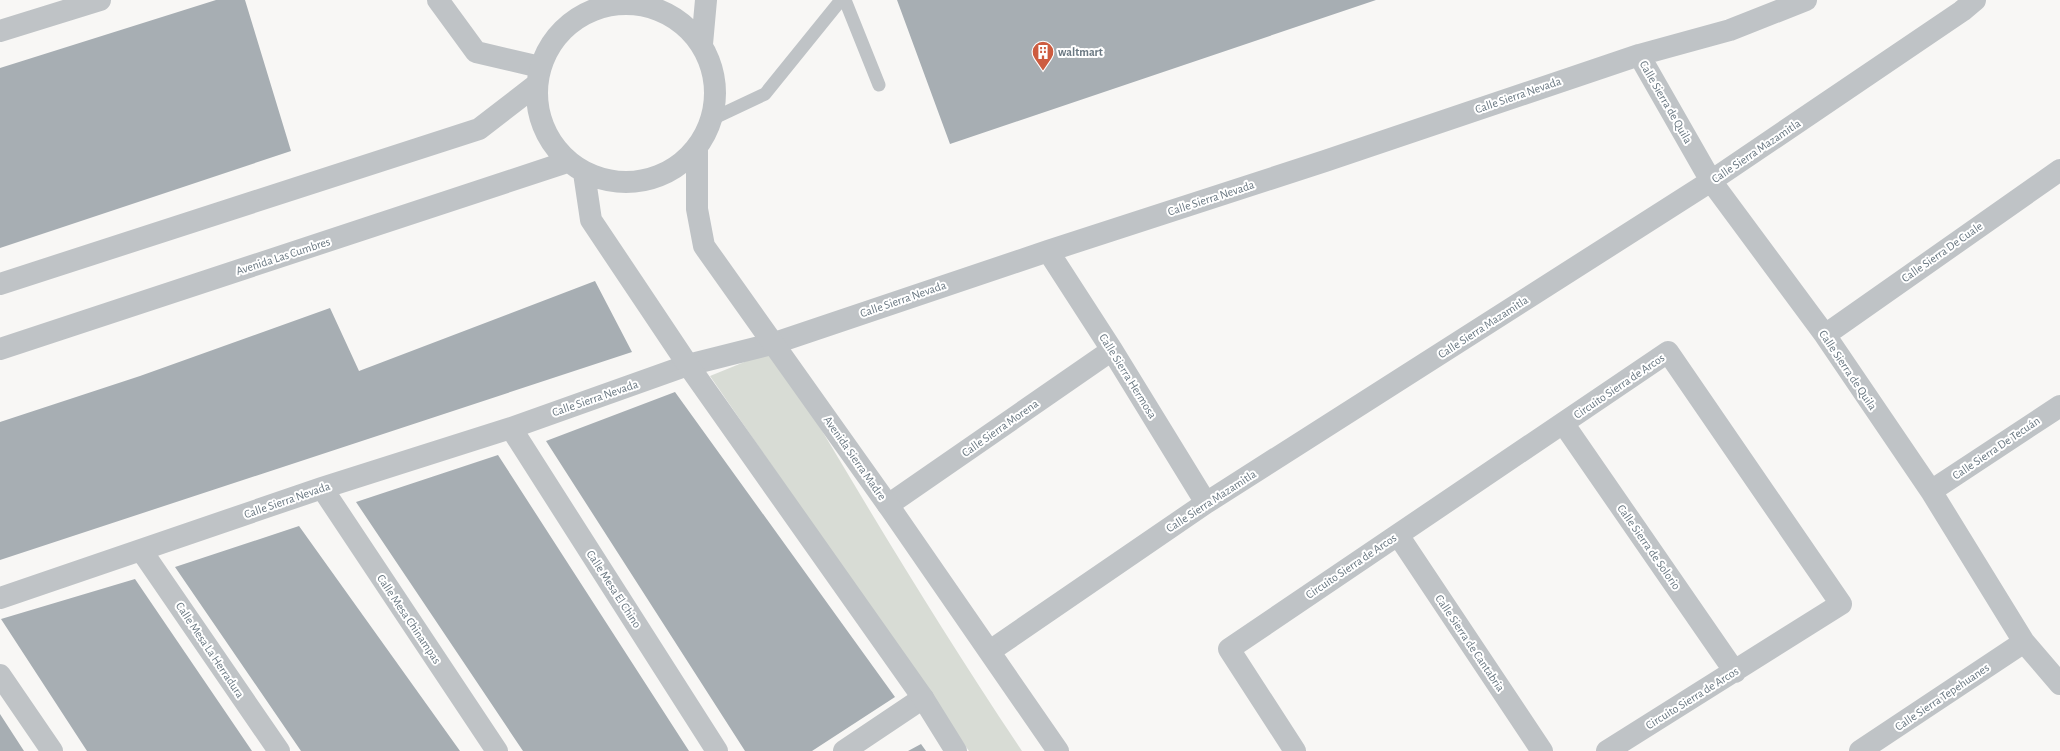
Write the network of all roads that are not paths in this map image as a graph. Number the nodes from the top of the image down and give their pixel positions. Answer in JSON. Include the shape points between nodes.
{"nodes":[{"id":1,"x":100,"y":0,"type":"edge"},
{"id":2,"x":438,"y":0,"type":"edge"},
{"id":3,"x":706,"y":0,"type":"edge"},
{"id":4,"x":841,"y":0,"type":"edge"},
{"id":5,"x":845,"y":0,"type":"edge"},
{"id":6,"x":1806,"y":0,"type":"edge"},
{"id":7,"x":1975,"y":0,"type":"edge"},
{"id":8,"x":618,"y":2,"type":"edge"},
{"id":9,"x":0,"y":31,"type":"edge"},
{"id":10,"x":702,"y":44,"type":"junction"},
{"id":11,"x":1639,"y":55,"type":"junction"},
{"id":12,"x":538,"y":76,"type":"junction"},
{"id":13,"x":879,"y":85,"type":"dead end"},
{"id":14,"x":714,"y":118,"type":"junction"},
{"id":15,"x":697,"y":150,"type":"junction"},
{"id":16,"x":575,"y":167,"type":"junction"},
{"id":17,"x":2060,"y":170,"type":"edge"},
{"id":18,"x":1711,"y":181,"type":"junction"},
{"id":19,"x":1048,"y":251,"type":"junction"},
{"id":20,"x":0,"y":284,"type":"edge"},
{"id":21,"x":1825,"y":335,"type":"junction"},
{"id":22,"x":774,"y":343,"type":"junction"},
{"id":23,"x":0,"y":349,"type":"edge"},
{"id":24,"x":1112,"y":350,"type":"junction"},
{"id":25,"x":688,"y":365,"type":"junction"},
{"id":26,"x":2060,"y":406,"type":"edge"},
{"id":27,"x":1563,"y":423,"type":"junction"},
{"id":28,"x":511,"y":428,"type":"junction"},
{"id":29,"x":322,"y":488,"type":"junction"},
{"id":30,"x":1931,"y":491,"type":"junction"},
{"id":31,"x":1206,"y":503,"type":"junction"},
{"id":32,"x":888,"y":505,"type":"junction"},
{"id":33,"x":1398,"y":534,"type":"junction"},
{"id":34,"x":141,"y":550,"type":"junction"},
{"id":35,"x":0,"y":598,"type":"edge"},
{"id":36,"x":2024,"y":642,"type":"junction"},
{"id":37,"x":990,"y":651,"type":"junction"},
{"id":38,"x":1735,"y":672,"type":"junction"},
{"id":39,"x":0,"y":675,"type":"edge"},
{"id":40,"x":2060,"y":684,"type":"edge"},
{"id":41,"x":923,"y":698,"type":"junction"},
{"id":42,"x":52,"y":751,"type":"edge"},
{"id":43,"x":279,"y":751,"type":"edge"},
{"id":44,"x":497,"y":751,"type":"edge"},
{"id":45,"x":717,"y":751,"type":"edge"},
{"id":46,"x":844,"y":751,"type":"edge"},
{"id":47,"x":956,"y":751,"type":"edge"},
{"id":48,"x":1058,"y":751,"type":"edge"},
{"id":49,"x":1295,"y":751,"type":"edge"},
{"id":50,"x":1542,"y":751,"type":"edge"},
{"id":51,"x":1607,"y":751,"type":"edge"},
{"id":52,"x":1860,"y":751,"type":"edge"}],
"edges":[{"from":1,"to":9,"type":"street"},
{"from":2,"to":12,"type":"street","via":[[476,52]]},
{"from":3,"to":10,"type":"street"},
{"from":4,"to":14,"type":"lane","via":[[765,94]]},
{"from":5,"to":13,"type":"lane"},
{"from":6,"to":11,"type":"street","name":"Calle Sierra Nevada","via":[[1730,30]]},
{"from":7,"to":18,"type":"street","name":"Calle Sierra Mazamitla"},
{"from":8,"to":10,"type":"street","via":[[650,6],[679,20]]},
{"from":8,"to":12,"type":"street","via":[[584,14],[556,36]]},
{"from":10,"to":14,"type":"street","via":[[714,69],[717,98]]},
{"from":11,"to":18,"type":"street","name":"Calle Sierra de Quila"},
{"from":11,"to":19,"type":"street","name":"Calle Sierra Nevada"},
{"from":12,"to":16,"type":"street","via":[[538,113],[548,140]]},
{"from":12,"to":20,"type":"street","via":[[479,129]]},
{"from":14,"to":15,"type":"street"},
{"from":15,"to":16,"type":"street","via":[[664,175],[624,184]]},
{"from":15,"to":22,"type":"street","name":"Avenida Sierra Madre","via":[[698,209],[704,246]]},
{"from":16,"to":23,"type":"street","name":"Avenida Las Cumbres"},
{"from":16,"to":25,"type":"street","via":[[592,220]]},
{"from":17,"to":21,"type":"street","name":"Calle Sierra De Cuale"},
{"from":18,"to":21,"type":"street","name":"Calle Sierra de Quila"},
{"from":18,"to":31,"type":"street","name":"Calle Sierra Mazamitla"},
{"from":19,"to":22,"type":"street","name":"Calle Sierra Nevada"},
{"from":19,"to":24,"type":"street","name":"Calle Sierra Hermosa"},
{"from":21,"to":30,"type":"street","name":"Calle Sierra de Quila"},
{"from":22,"to":25,"type":"street","name":"Calle Sierra Nevada"},
{"from":22,"to":32,"type":"street","name":"Avenida Sierra Madre"},
{"from":24,"to":31,"type":"street","name":"Calle Sierra Hermosa"},
{"from":24,"to":32,"type":"street","name":"Calle Sierra Morena"},
{"from":25,"to":28,"type":"street","name":"Calle Sierra Nevada"},
{"from":25,"to":41,"type":"street"},
{"from":26,"to":30,"type":"street","name":"Calle Sierra De Tecuán"},
{"from":27,"to":33,"type":"street","name":"Circuito Sierra de Arcos"},
{"from":27,"to":38,"type":"street","name":"Calle Sierra de Solorio"},
{"from":27,"to":38,"type":"street","name":"Circuito Sierra de Arcos","via":[[1668,352],[1841,604]]},
{"from":28,"to":29,"type":"street","name":"Calle Sierra Nevada"},
{"from":28,"to":45,"type":"street","name":"Calle Mesa El Chino"},
{"from":29,"to":34,"type":"street","name":"Calle Sierra Nevada"},
{"from":29,"to":44,"type":"street","name":"Calle Mesa Chinampas"},
{"from":30,"to":36,"type":"street","name":"Calle Sierra de Quila"},
{"from":31,"to":37,"type":"street","name":"Calle Sierra Mazamitla"},
{"from":32,"to":37,"type":"street","name":"Avenida Sierra Madre"},
{"from":33,"to":49,"type":"street","name":"Circuito Sierra de Arcos","via":[[1229,649]]},
{"from":33,"to":50,"type":"street","name":"Calle Sierra de Cantabria"},
{"from":34,"to":35,"type":"street","name":"Calle Sierra Nevada"},
{"from":34,"to":43,"type":"street","name":"Calle Mesa La Herradura"},
{"from":36,"to":40,"type":"street","name":"Calle Sierra de Quila"},
{"from":36,"to":52,"type":"street","name":"Calle Sierra Tepehuanes"},
{"from":37,"to":48,"type":"street","name":"Avenida Sierra Madre"},
{"from":38,"to":51,"type":"street","name":"Circuito Sierra de Arcos"},
{"from":39,"to":42,"type":"street"},
{"from":41,"to":46,"type":"street"},
{"from":41,"to":47,"type":"street"}]}
